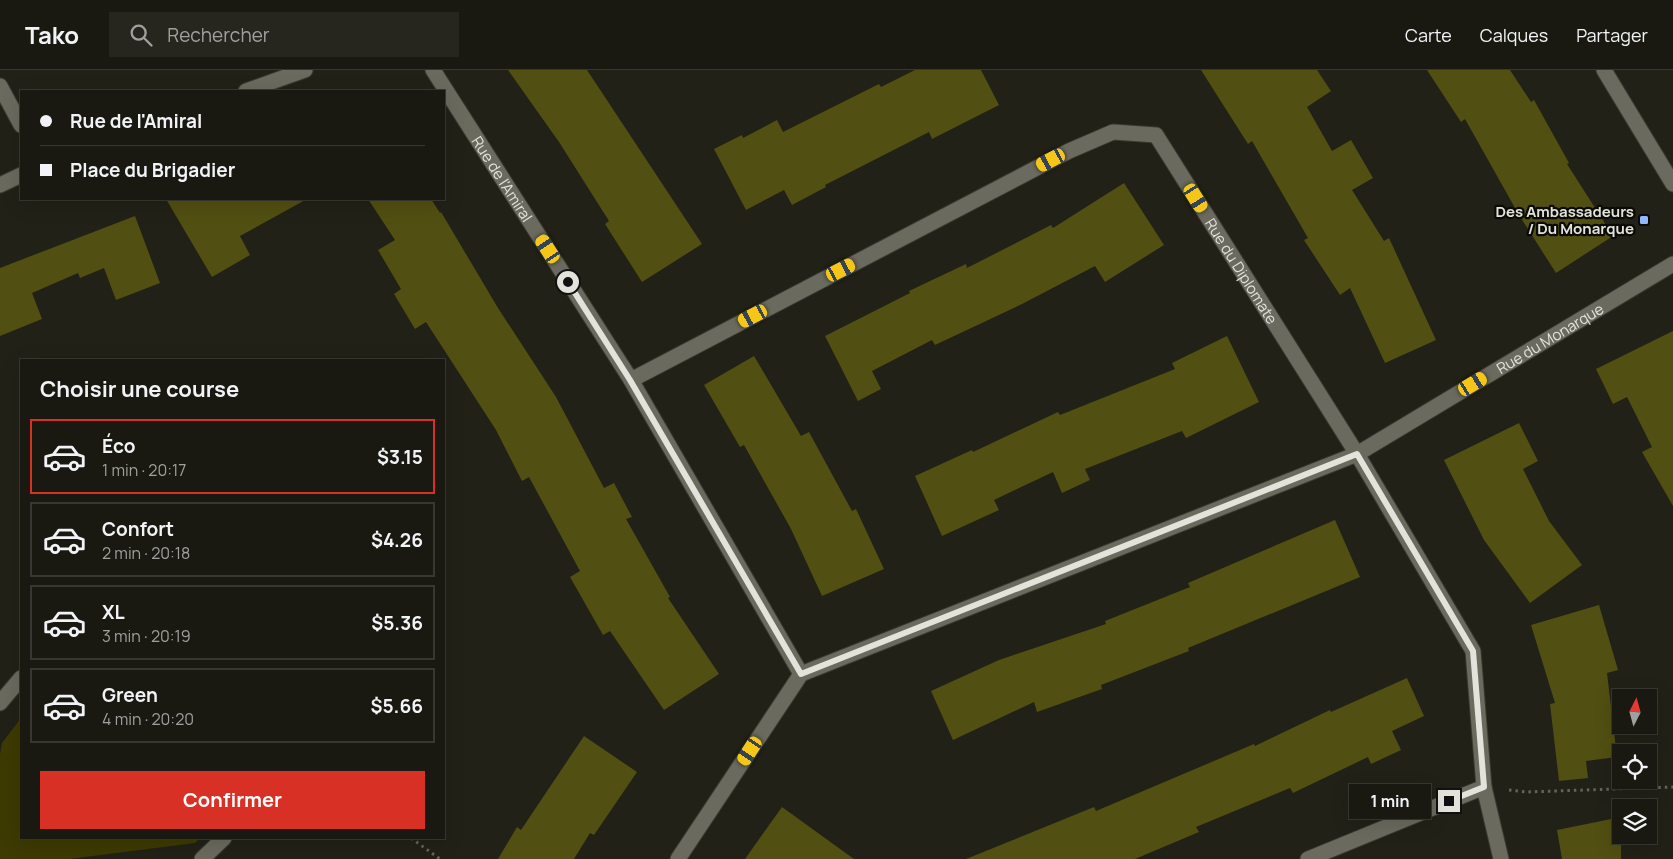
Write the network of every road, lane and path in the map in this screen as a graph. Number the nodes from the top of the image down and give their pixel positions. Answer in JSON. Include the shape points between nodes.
{"nodes":[{"id":1,"x":305,"y":70,"type":"edge"},
{"id":2,"x":433,"y":70,"type":"edge"},
{"id":3,"x":1604,"y":70,"type":"edge"},
{"id":4,"x":0,"y":86,"type":"edge"},
{"id":5,"x":249,"y":90,"type":"edge"},
{"id":6,"x":20,"y":123,"type":"edge"},
{"id":7,"x":20,"y":176,"type":"edge"},
{"id":8,"x":1673,"y":184,"type":"edge"},
{"id":9,"x":0,"y":186,"type":"edge"},
{"id":10,"x":1673,"y":264,"type":"edge"},
{"id":11,"x":630,"y":380,"type":"junction"},
{"id":12,"x":1357,"y":454,"type":"junction"},
{"id":13,"x":801,"y":674,"type":"junction"},
{"id":14,"x":20,"y":679,"type":"edge"},
{"id":15,"x":0,"y":703,"type":"edge"},
{"id":16,"x":1484,"y":787,"type":"junction"},
{"id":17,"x":1673,"y":787,"type":"edge"},
{"id":18,"x":223,"y":839,"type":"edge"},
{"id":19,"x":412,"y":839,"type":"edge"},
{"id":20,"x":202,"y":859,"type":"edge"},
{"id":21,"x":440,"y":859,"type":"edge"},
{"id":22,"x":678,"y":859,"type":"edge"},
{"id":23,"x":1308,"y":859,"type":"edge"},
{"id":24,"x":1501,"y":859,"type":"edge"}],
"edges":[{"from":1,"to":5,"type":"street"},
{"from":2,"to":11,"type":"street","name":"Rue de l'Amiral"},
{"from":3,"to":8,"type":"street"},
{"from":4,"to":6,"type":"street"},
{"from":7,"to":9,"type":"street"},
{"from":10,"to":12,"type":"street","name":"Rue du Monarque"},
{"from":11,"to":12,"type":"street","name":"Rue du Diplomate","via":[[1069,151],[1113,132],[1156,136]]},
{"from":11,"to":13,"type":"street","name":"Rue de l'Amiral"},
{"from":12,"to":13,"type":"street","name":"Rue du Monarque"},
{"from":12,"to":16,"type":"street","name":"Rue du Diplomate","via":[[1473,651]]},
{"from":13,"to":22,"type":"street"},
{"from":14,"to":15,"type":"street"},
{"from":16,"to":17,"type":"path","via":[[1526,792]]},
{"from":16,"to":23,"type":"street"},
{"from":16,"to":24,"type":"street","name":"Rue du Diplomate"},
{"from":18,"to":20,"type":"street"},
{"from":19,"to":21,"type":"path"}]}
